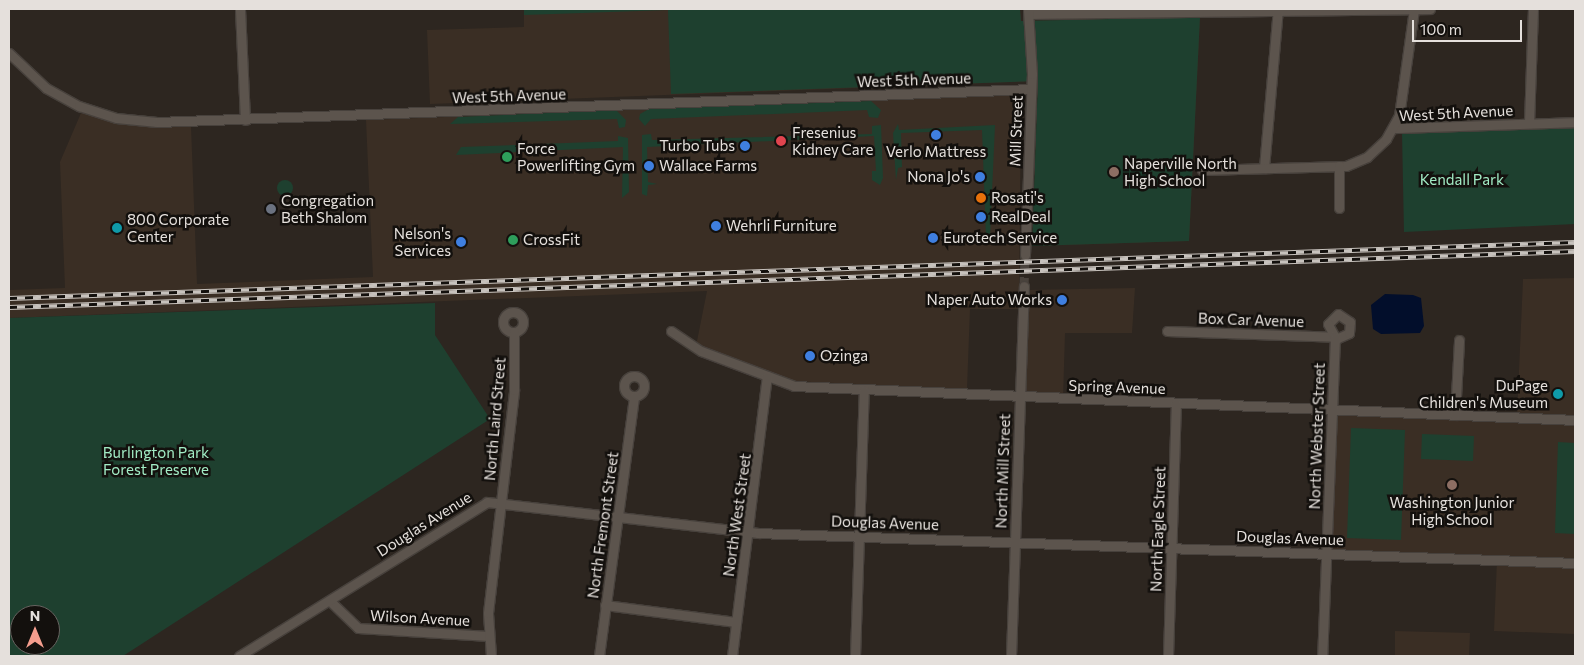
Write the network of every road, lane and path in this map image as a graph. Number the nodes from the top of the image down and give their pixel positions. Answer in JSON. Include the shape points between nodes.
{"nodes":[{"id":1,"x":240,"y":9,"type":"edge"},
{"id":2,"x":1430,"y":9,"type":"edge"},
{"id":3,"x":1533,"y":9,"type":"edge"},
{"id":4,"x":1154,"y":10,"type":"edge"},
{"id":5,"x":1278,"y":10,"type":"edge"},
{"id":6,"x":1414,"y":10,"type":"edge"},
{"id":7,"x":1028,"y":12,"type":"edge"},
{"id":8,"x":9,"y":53,"type":"edge"},
{"id":9,"x":1031,"y":90,"type":"junction"},
{"id":10,"x":245,"y":120,"type":"junction"},
{"id":11,"x":1575,"y":122,"type":"edge"},
{"id":12,"x":1529,"y":123,"type":"junction"},
{"id":13,"x":1395,"y":128,"type":"junction"},
{"id":14,"x":1339,"y":166,"type":"junction"},
{"id":15,"x":1264,"y":168,"type":"junction"},
{"id":16,"x":1202,"y":170,"type":"dead end"},
{"id":17,"x":1339,"y":208,"type":"dead end"},
{"id":18,"x":1025,"y":255,"type":"tunnel mouth"},
{"id":19,"x":1024,"y":286,"type":"tunnel mouth"},
{"id":20,"x":671,"y":331,"type":"dead end"},
{"id":21,"x":1167,"y":331,"type":"dead end"},
{"id":22,"x":514,"y":332,"type":"dead end"},
{"id":23,"x":1334,"y":337,"type":"joint"},
{"id":24,"x":1459,"y":340,"type":"dead end"},
{"id":25,"x":767,"y":376,"type":"junction"},
{"id":26,"x":864,"y":390,"type":"junction"},
{"id":27,"x":634,"y":396,"type":"dead end"},
{"id":28,"x":1019,"y":396,"type":"junction"},
{"id":29,"x":1176,"y":403,"type":"junction"},
{"id":30,"x":1332,"y":410,"type":"junction"},
{"id":31,"x":1455,"y":415,"type":"junction"},
{"id":32,"x":1575,"y":420,"type":"edge"},
{"id":33,"x":501,"y":502,"type":"junction"},
{"id":34,"x":618,"y":517,"type":"junction"},
{"id":35,"x":749,"y":532,"type":"junction"},
{"id":36,"x":860,"y":536,"type":"junction"},
{"id":37,"x":1015,"y":542,"type":"junction"},
{"id":38,"x":1172,"y":548,"type":"junction"},
{"id":39,"x":1327,"y":553,"type":"junction"},
{"id":40,"x":1575,"y":563,"type":"edge"},
{"id":41,"x":330,"y":601,"type":"junction"},
{"id":42,"x":606,"y":605,"type":"junction"},
{"id":43,"x":736,"y":622,"type":"junction"},
{"id":44,"x":489,"y":636,"type":"junction"},
{"id":45,"x":239,"y":656,"type":"edge"},
{"id":46,"x":491,"y":656,"type":"edge"},
{"id":47,"x":598,"y":656,"type":"edge"},
{"id":48,"x":732,"y":656,"type":"edge"},
{"id":49,"x":855,"y":656,"type":"edge"},
{"id":50,"x":1011,"y":656,"type":"edge"},
{"id":51,"x":1168,"y":656,"type":"edge"},
{"id":52,"x":1322,"y":656,"type":"edge"}],
"edges":[{"from":1,"to":10,"type":"street"},
{"from":2,"to":6,"type":"street"},
{"from":3,"to":12,"type":"street"},
{"from":4,"to":5,"type":"street"},
{"from":4,"to":7,"type":"street"},
{"from":5,"to":6,"type":"street"},
{"from":5,"to":15,"type":"street"},
{"from":6,"to":13,"type":"street","via":[[1401,108]]},
{"from":7,"to":9,"type":"street","name":"Mill Street"},
{"from":8,"to":10,"type":"street","name":"West 5th Avenue","via":[[46,88],[98,114],[157,122]]},
{"from":9,"to":10,"type":"street","name":"West 5th Avenue"},
{"from":9,"to":18,"type":"street","name":"Mill Street"},
{"from":11,"to":12,"type":"street","name":"West 5th Avenue"},
{"from":12,"to":13,"type":"street","name":"West 5th Avenue"},
{"from":13,"to":14,"type":"street","name":"West 5th Avenue","via":[[1367,157]]},
{"from":14,"to":15,"type":"street","name":"West 5th Avenue"},
{"from":14,"to":17,"type":"street"},
{"from":15,"to":16,"type":"street","name":"West 5th Avenue"},
{"from":19,"to":28,"type":"street","name":"North Mill Street"},
{"from":20,"to":25,"type":"street","name":"Spring Avenue","via":[[701,351]]},
{"from":21,"to":23,"type":"street","name":"Box Car Avenue"},
{"from":22,"to":33,"type":"street","name":"North Laird Street","via":[[514,390]]},
{"from":23,"to":30,"type":"street","name":"North Webster Street"},
{"from":24,"to":31,"type":"street"},
{"from":25,"to":26,"type":"street","name":"Spring Avenue","via":[[794,386]]},
{"from":25,"to":35,"type":"street","name":"North West Street"},
{"from":26,"to":28,"type":"street","name":"Spring Avenue"},
{"from":26,"to":36,"type":"street"},
{"from":27,"to":34,"type":"street","name":"North Fremont Street"},
{"from":28,"to":29,"type":"street","name":"Spring Avenue"},
{"from":28,"to":37,"type":"street","name":"North Mill Street"},
{"from":29,"to":30,"type":"street","name":"Spring Avenue"},
{"from":29,"to":38,"type":"street","name":"North Eagle Street"},
{"from":30,"to":31,"type":"street","name":"Spring Avenue"},
{"from":30,"to":39,"type":"street","name":"North Webster Street"},
{"from":31,"to":32,"type":"street","name":"Spring Avenue"},
{"from":33,"to":34,"type":"street","name":"Douglas Avenue"},
{"from":33,"to":41,"type":"street","name":"Douglas Avenue","via":[[478,505]]},
{"from":33,"to":44,"type":"street","name":"North Laird Street","via":[[489,604]]},
{"from":34,"to":35,"type":"street","name":"Douglas Avenue"},
{"from":34,"to":42,"type":"street","name":"North Fremont Street"},
{"from":35,"to":36,"type":"street","name":"Douglas Avenue"},
{"from":35,"to":43,"type":"street","name":"North West Street"},
{"from":36,"to":37,"type":"street","name":"Douglas Avenue"},
{"from":36,"to":49,"type":"street"},
{"from":37,"to":38,"type":"street","name":"Douglas Avenue"},
{"from":37,"to":50,"type":"street","name":"North Mill Street"},
{"from":38,"to":39,"type":"street","name":"Douglas Avenue"},
{"from":38,"to":51,"type":"street","name":"North Eagle Street"},
{"from":39,"to":40,"type":"street","name":"Douglas Avenue"},
{"from":39,"to":52,"type":"street","name":"North Webster Street"},
{"from":41,"to":44,"type":"street","name":"Wilson Avenue","via":[[358,628]]},
{"from":41,"to":45,"type":"street","name":"Douglas Avenue"},
{"from":42,"to":43,"type":"street"},
{"from":42,"to":47,"type":"street","name":"North Fremont Street"},
{"from":43,"to":48,"type":"street","name":"North West Street"},
{"from":44,"to":46,"type":"street","name":"North Laird Street"}]}
